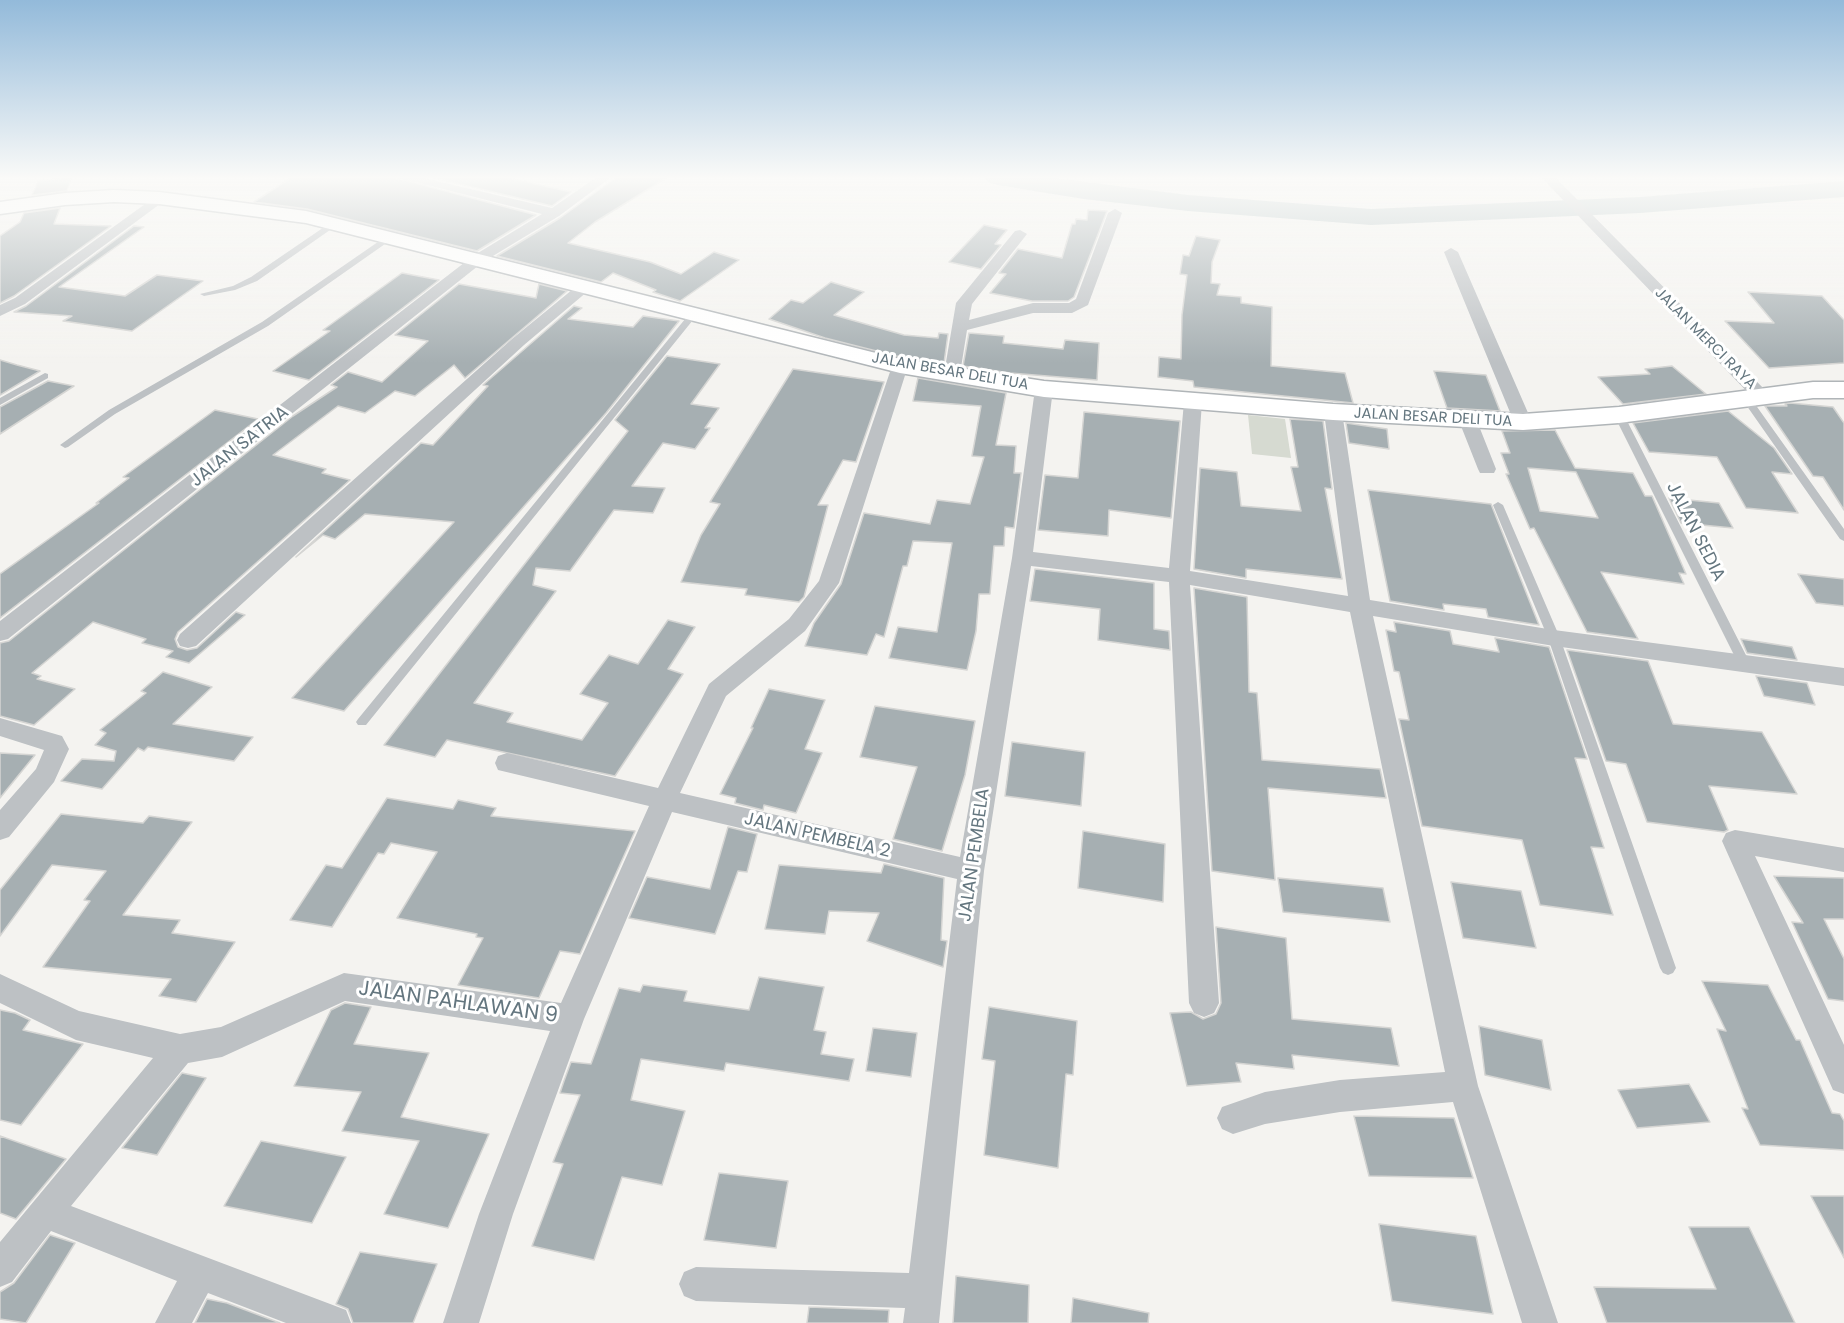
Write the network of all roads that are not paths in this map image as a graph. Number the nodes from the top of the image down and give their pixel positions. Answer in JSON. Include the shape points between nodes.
{"nodes":[{"id":1,"x":104,"y":239,"type":"edge"},
{"id":2,"x":313,"y":239,"type":"edge"},
{"id":3,"x":388,"y":239,"type":"edge"},
{"id":4,"x":398,"y":239,"type":"edge"},
{"id":5,"x":511,"y":239,"type":"edge"},
{"id":6,"x":1016,"y":239,"type":"edge"},
{"id":7,"x":1105,"y":239,"type":"edge"},
{"id":8,"x":1605,"y":239,"type":"edge"},
{"id":9,"x":1450,"y":252,"type":"dead end"},
{"id":10,"x":478,"y":259,"type":"junction"},
{"id":11,"x":583,"y":288,"type":"junction"},
{"id":12,"x":204,"y":294,"type":"dead end"},
{"id":13,"x":0,"y":311,"type":"edge"},
{"id":14,"x":693,"y":315,"type":"junction"},
{"id":15,"x":960,"y":327,"type":"junction"},
{"id":16,"x":900,"y":366,"type":"junction"},
{"id":17,"x":952,"y":374,"type":"junction"},
{"id":18,"x":45,"y":376,"type":"dead end"},
{"id":19,"x":1044,"y":389,"type":"junction"},
{"id":20,"x":1844,"y":390,"type":"edge"},
{"id":21,"x":1755,"y":398,"type":"junction"},
{"id":22,"x":0,"y":402,"type":"edge"},
{"id":23,"x":1193,"y":402,"type":"junction"},
{"id":24,"x":1333,"y":412,"type":"junction"},
{"id":25,"x":1618,"y":415,"type":"junction"},
{"id":26,"x":1468,"y":421,"type":"junction"},
{"id":27,"x":1523,"y":422,"type":"junction"},
{"id":28,"x":65,"y":445,"type":"dead end"},
{"id":29,"x":1487,"y":469,"type":"dead end"},
{"id":30,"x":1498,"y":505,"type":"dead end"},
{"id":31,"x":1844,"y":537,"type":"edge"},
{"id":32,"x":1022,"y":558,"type":"junction"},
{"id":33,"x":1179,"y":576,"type":"junction"},
{"id":34,"x":1360,"y":607,"type":"junction"},
{"id":35,"x":0,"y":633,"type":"edge"},
{"id":36,"x":1554,"y":638,"type":"junction"},
{"id":37,"x":188,"y":640,"type":"dead end"},
{"id":38,"x":1744,"y":663,"type":"junction"},
{"id":39,"x":1843,"y":678,"type":"edge"},
{"id":40,"x":362,"y":722,"type":"dead end"},
{"id":41,"x":0,"y":727,"type":"edge"},
{"id":42,"x":507,"y":763,"type":"dead end"},
{"id":43,"x":664,"y":800,"type":"junction"},
{"id":44,"x":0,"y":829,"type":"edge"},
{"id":45,"x":1844,"y":860,"type":"edge"},
{"id":46,"x":971,"y":872,"type":"junction"},
{"id":47,"x":1668,"y":968,"type":"dead end"},
{"id":48,"x":0,"y":988,"type":"edge"},
{"id":49,"x":1204,"y":1003,"type":"dead end"},
{"id":50,"x":569,"y":1019,"type":"junction"},
{"id":51,"x":180,"y":1049,"type":"junction"},
{"id":52,"x":1844,"y":1079,"type":"edge"},
{"id":53,"x":1463,"y":1086,"type":"junction"},
{"id":54,"x":1233,"y":1118,"type":"dead end"},
{"id":55,"x":45,"y":1212,"type":"junction"},
{"id":56,"x":0,"y":1270,"type":"edge"},
{"id":57,"x":201,"y":1272,"type":"junction"},
{"id":58,"x":696,"y":1284,"type":"dead end"},
{"id":59,"x":922,"y":1307,"type":"edge"},
{"id":60,"x":173,"y":1323,"type":"edge"},
{"id":61,"x":333,"y":1323,"type":"edge"},
{"id":62,"x":460,"y":1323,"type":"edge"},
{"id":63,"x":1540,"y":1323,"type":"edge"}],
"edges":[{"from":1,"to":13,"type":"street"},
{"from":2,"to":12,"type":"lane","via":[[254,279],[235,288]]},
{"from":3,"to":28,"type":"lane","via":[[266,324],[112,412]]},
{"from":4,"to":10,"type":"main road","name":"JALAN BESAR DELI TUA"},
{"from":5,"to":10,"type":"street","name":"JALAN SATRIA"},
{"from":6,"to":15,"type":"street","via":[[964,303]]},
{"from":7,"to":15,"type":"street","via":[[1083,302],[1072,308],[1033,308]]},
{"from":8,"to":21,"type":"street","name":"JALAN MERCI RAYA"},
{"from":9,"to":27,"type":"street"},
{"from":10,"to":11,"type":"main road","name":"JALAN BESAR DELI TUA"},
{"from":10,"to":35,"type":"street","name":"JALAN SATRIA"},
{"from":11,"to":14,"type":"main road","name":"JALAN BESAR DELI TUA"},
{"from":11,"to":37,"type":"street"},
{"from":14,"to":16,"type":"main road","name":"JALAN BESAR DELI TUA"},
{"from":14,"to":40,"type":"lane"},
{"from":15,"to":17,"type":"street"},
{"from":16,"to":17,"type":"main road","name":"JALAN BESAR DELI TUA"},
{"from":16,"to":43,"type":"street","via":[[829,583],[797,625],[717,690]]},
{"from":17,"to":19,"type":"main road","name":"JALAN BESAR DELI TUA"},
{"from":18,"to":22,"type":"lane"},
{"from":19,"to":23,"type":"main road","name":"JALAN BESAR DELI TUA"},
{"from":19,"to":32,"type":"street","name":"JALAN PEMBELA"},
{"from":20,"to":21,"type":"main road","name":"JALAN BESAR DELI TUA"},
{"from":21,"to":25,"type":"main road","name":"JALAN BESAR DELI TUA"},
{"from":21,"to":31,"type":"lane"},
{"from":23,"to":24,"type":"main road","name":"JALAN BESAR DELI TUA"},
{"from":23,"to":33,"type":"street"},
{"from":24,"to":26,"type":"main road","name":"JALAN BESAR DELI TUA"},
{"from":24,"to":34,"type":"street"},
{"from":25,"to":27,"type":"main road","name":"JALAN BESAR DELI TUA"},
{"from":25,"to":38,"type":"lane","name":"JALAN SEDIA"},
{"from":26,"to":27,"type":"main road","name":"JALAN BESAR DELI TUA"},
{"from":26,"to":29,"type":"street"},
{"from":30,"to":36,"type":"lane"},
{"from":32,"to":33,"type":"street"},
{"from":32,"to":46,"type":"street","name":"JALAN PEMBELA"},
{"from":33,"to":34,"type":"street"},
{"from":33,"to":49,"type":"street"},
{"from":34,"to":36,"type":"street"},
{"from":34,"to":53,"type":"street"},
{"from":36,"to":38,"type":"street"},
{"from":36,"to":47,"type":"lane"},
{"from":38,"to":39,"type":"street"},
{"from":41,"to":44,"type":"street","via":[[53,743],[57,748],[45,775]]},
{"from":42,"to":43,"type":"street","name":"JALAN PEMBELA 2"},
{"from":43,"to":46,"type":"street","name":"JALAN PEMBELA 2"},
{"from":43,"to":50,"type":"street"},
{"from":45,"to":52,"type":"street","via":[[1735,841]]},
{"from":46,"to":59,"type":"street","name":"JALAN PEMBELA"},
{"from":48,"to":51,"type":"street","via":[[76,1025]]},
{"from":50,"to":51,"type":"street","name":"JALAN PAHLAWAN 9","via":[[344,987],[222,1042]]},
{"from":50,"to":62,"type":"street"},
{"from":51,"to":55,"type":"street"},
{"from":53,"to":54,"type":"street","via":[[1330,1098],[1265,1108]]},
{"from":53,"to":63,"type":"street"},
{"from":55,"to":56,"type":"street"},
{"from":55,"to":57,"type":"street"},
{"from":57,"to":60,"type":"street"},
{"from":57,"to":61,"type":"street"},
{"from":58,"to":59,"type":"street"}]}
